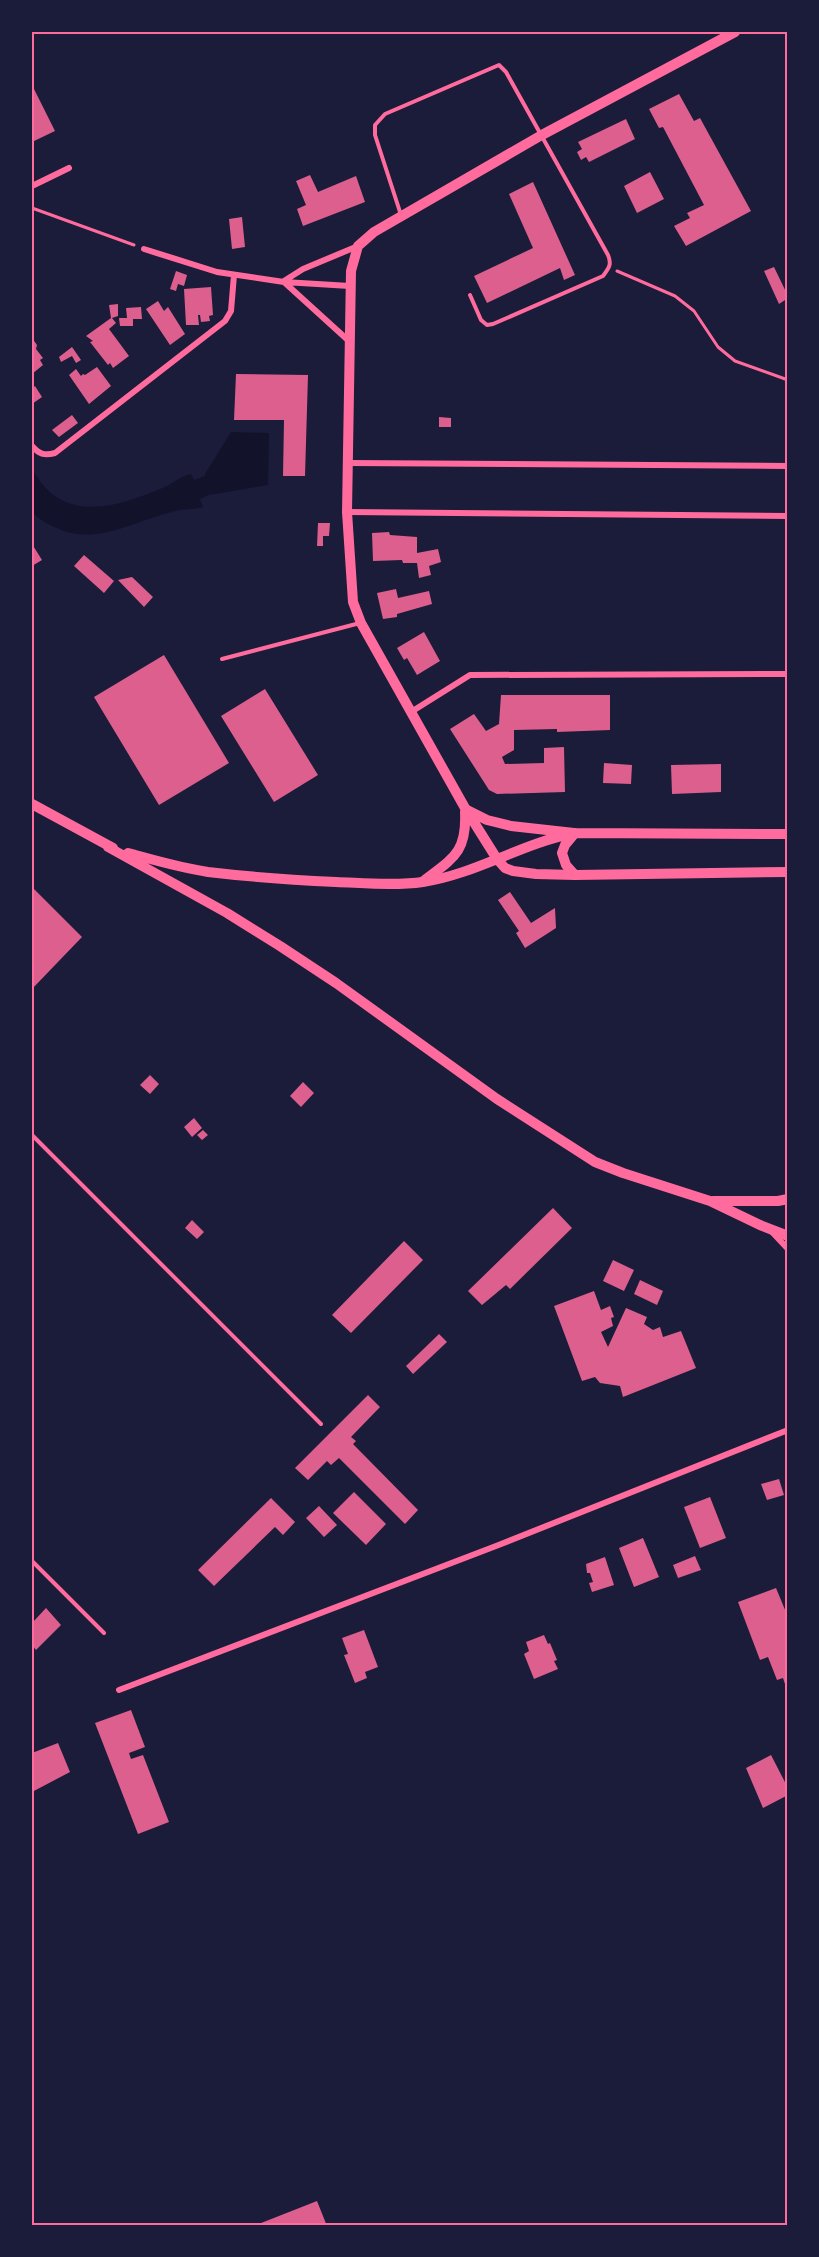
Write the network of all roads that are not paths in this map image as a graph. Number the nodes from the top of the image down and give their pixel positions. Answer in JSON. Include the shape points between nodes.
{"nodes":[{"id":1,"x":735,"y":32,"type":"edge"},
{"id":2,"x":540,"y":136,"type":"junction"},
{"id":3,"x":69,"y":168,"type":"dead end"},
{"id":4,"x":32,"y":186,"type":"edge"},
{"id":5,"x":401,"y":215,"type":"junction"},
{"id":6,"x":358,"y":246,"type":"junction"},
{"id":7,"x":144,"y":249,"type":"road end"},
{"id":8,"x":234,"y":275,"type":"junction"},
{"id":9,"x":284,"y":282,"type":"junction"},
{"id":10,"x":350,"y":286,"type":"junction"},
{"id":11,"x":470,"y":295,"type":"dead end"},
{"id":12,"x":350,"y":342,"type":"junction"},
{"id":13,"x":32,"y":446,"type":"edge"},
{"id":14,"x":347,"y":464,"type":"junction"},
{"id":15,"x":788,"y":466,"type":"edge"},
{"id":16,"x":347,"y":512,"type":"junction"},
{"id":17,"x":788,"y":516,"type":"edge"},
{"id":18,"x":360,"y":623,"type":"junction"},
{"id":19,"x":222,"y":659,"type":"dead end"},
{"id":20,"x":788,"y":674,"type":"edge"},
{"id":21,"x":411,"y":712,"type":"junction"},
{"id":22,"x":32,"y":804,"type":"edge"},
{"id":23,"x":465,"y":808,"type":"junction"},
{"id":24,"x":575,"y":833,"type":"junction"},
{"id":25,"x":788,"y":834,"type":"edge"},
{"id":26,"x":108,"y":847,"type":"junction"},
{"id":27,"x":497,"y":859,"type":"junction"},
{"id":28,"x":788,"y":872,"type":"edge"},
{"id":29,"x":575,"y":875,"type":"junction"},
{"id":30,"x":422,"y":882,"type":"junction"},
{"id":31,"x":32,"y":1135,"type":"edge"},
{"id":32,"x":788,"y":1199,"type":"edge"},
{"id":33,"x":710,"y":1201,"type":"junction"},
{"id":34,"x":768,"y":1227,"type":"junction"},
{"id":35,"x":788,"y":1236,"type":"edge"},
{"id":36,"x":788,"y":1249,"type":"edge"},
{"id":37,"x":321,"y":1424,"type":"dead end"},
{"id":38,"x":788,"y":1430,"type":"edge"},
{"id":39,"x":32,"y":1561,"type":"edge"},
{"id":40,"x":104,"y":1633,"type":"dead end"},
{"id":41,"x":119,"y":1690,"type":"dead end"}],
"edges":[{"from":1,"to":2,"type":"main road"},
{"from":2,"to":5,"type":"main road"},
{"from":2,"to":5,"type":"lane","via":[[506,72],[498,65],[385,114],[375,125],[375,135]]},
{"from":2,"to":11,"type":"lane","via":[[608,255],[610,267],[603,276],[493,324],[481,320]]},
{"from":3,"to":4,"type":"street"},
{"from":5,"to":6,"type":"main road"},
{"from":6,"to":9,"type":"street","via":[[303,268]]},
{"from":6,"to":10,"type":"main road"},
{"from":7,"to":8,"type":"street"},
{"from":8,"to":9,"type":"street"},
{"from":8,"to":13,"type":"street","via":[[231,311],[225,321],[55,453],[46,456]]},
{"from":9,"to":10,"type":"street"},
{"from":9,"to":12,"type":"street"},
{"from":10,"to":12,"type":"main road"},
{"from":12,"to":14,"type":"main road"},
{"from":14,"to":15,"type":"street"},
{"from":14,"to":16,"type":"main road"},
{"from":16,"to":17,"type":"street"},
{"from":16,"to":18,"type":"main road","via":[[353,602]]},
{"from":18,"to":19,"type":"lane"},
{"from":18,"to":21,"type":"main road"},
{"from":20,"to":21,"type":"street","via":[[470,675]]},
{"from":21,"to":23,"type":"main road"},
{"from":22,"to":26,"type":"main road"},
{"from":23,"to":24,"type":"main road","via":[[487,820],[511,826]]},
{"from":23,"to":27,"type":"main road"},
{"from":23,"to":30,"type":"main road","via":[[466,833],[460,849]]},
{"from":24,"to":25,"type":"main road"},
{"from":24,"to":27,"type":"main road"},
{"from":24,"to":29,"type":"main road","via":[[562,853]]},
{"from":26,"to":30,"type":"main road","via":[[207,872],[370,883]]},
{"from":26,"to":33,"type":"main road","via":[[280,946],[497,1099],[595,1162]]},
{"from":27,"to":29,"type":"main road","via":[[513,872]]},
{"from":27,"to":30,"type":"main road"},
{"from":28,"to":29,"type":"main road"},
{"from":31,"to":37,"type":"lane"},
{"from":32,"to":33,"type":"main road"},
{"from":33,"to":34,"type":"main road"},
{"from":34,"to":35,"type":"main road"},
{"from":34,"to":36,"type":"street"},
{"from":38,"to":41,"type":"street"},
{"from":39,"to":40,"type":"lane"}]}
